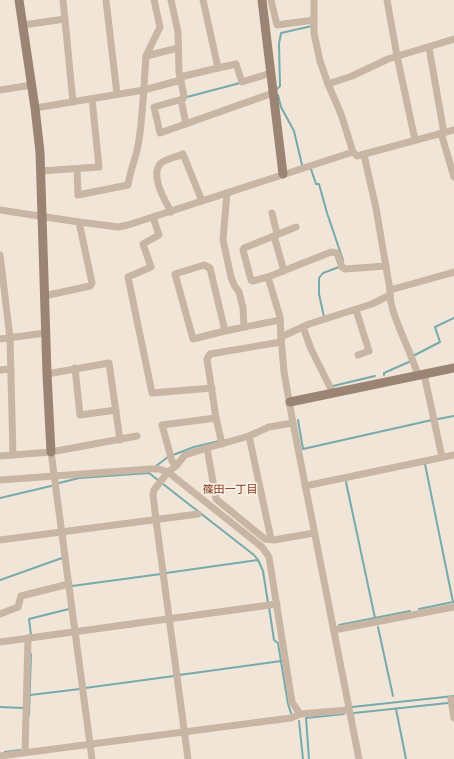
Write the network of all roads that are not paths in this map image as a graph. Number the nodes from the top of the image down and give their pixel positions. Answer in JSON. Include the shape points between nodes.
{"nodes":[{"id":1,"x":19,"y":0,"type":"edge"},
{"id":2,"x":63,"y":0,"type":"edge"},
{"id":3,"x":106,"y":0,"type":"edge"},
{"id":4,"x":154,"y":0,"type":"edge"},
{"id":5,"x":171,"y":0,"type":"edge"},
{"id":6,"x":203,"y":0,"type":"edge"},
{"id":7,"x":262,"y":0,"type":"edge"},
{"id":8,"x":270,"y":0,"type":"edge"},
{"id":9,"x":314,"y":0,"type":"edge"},
{"id":10,"x":387,"y":0,"type":"edge"},
{"id":11,"x":65,"y":19,"type":"junction"},
{"id":12,"x":314,"y":20,"type":"junction"},
{"id":13,"x":23,"y":25,"type":"junction"},
{"id":14,"x":454,"y":39,"type":"edge"},
{"id":15,"x":178,"y":48,"type":"junction"},
{"id":16,"x":429,"y":48,"type":"junction"},
{"id":17,"x":146,"y":56,"type":"junction"},
{"id":18,"x":397,"y":56,"type":"junction"},
{"id":19,"x":218,"y":68,"type":"junction"},
{"id":20,"x":271,"y":73,"type":"junction"},
{"id":21,"x":180,"y":78,"type":"junction"},
{"id":22,"x":328,"y":84,"type":"junction"},
{"id":23,"x":32,"y":85,"type":"junction"},
{"id":24,"x":0,"y":90,"type":"edge"},
{"id":25,"x":144,"y":90,"type":"junction"},
{"id":26,"x":117,"y":94,"type":"junction"},
{"id":27,"x":273,"y":94,"type":"junction"},
{"id":28,"x":92,"y":99,"type":"junction"},
{"id":29,"x":181,"y":100,"type":"junction"},
{"id":30,"x":73,"y":102,"type":"junction"},
{"id":31,"x":35,"y":108,"type":"junction"},
{"id":32,"x":186,"y":124,"type":"junction"},
{"id":33,"x":454,"y":130,"type":"edge"},
{"id":34,"x":443,"y":133,"type":"junction"},
{"id":35,"x":415,"y":140,"type":"junction"},
{"id":36,"x":353,"y":152,"type":"junction"},
{"id":37,"x":364,"y":154,"type":"junction"},
{"id":38,"x":77,"y":169,"type":"junction"},
{"id":39,"x":40,"y":171,"type":"junction"},
{"id":40,"x":283,"y":174,"type":"junction"},
{"id":41,"x":454,"y":177,"type":"edge"},
{"id":42,"x":227,"y":193,"type":"junction"},
{"id":43,"x":202,"y":201,"type":"junction"},
{"id":44,"x":0,"y":210,"type":"edge"},
{"id":45,"x":170,"y":212,"type":"junction"},
{"id":46,"x":272,"y":213,"type":"dead end"},
{"id":47,"x":41,"y":216,"type":"junction"},
{"id":48,"x":152,"y":217,"type":"junction"},
{"id":49,"x":79,"y":222,"type":"junction"},
{"id":50,"x":296,"y":227,"type":"dead end"},
{"id":51,"x":276,"y":235,"type":"junction"},
{"id":52,"x":0,"y":254,"type":"edge"},
{"id":53,"x":386,"y":266,"type":"junction"},
{"id":54,"x":284,"y":271,"type":"junction"},
{"id":55,"x":454,"y":272,"type":"edge"},
{"id":56,"x":268,"y":277,"type":"junction"},
{"id":57,"x":390,"y":292,"type":"junction"},
{"id":58,"x":44,"y":296,"type":"junction"},
{"id":59,"x":356,"y":310,"type":"junction"},
{"id":60,"x":280,"y":320,"type":"junction"},
{"id":61,"x":244,"y":327,"type":"junction"},
{"id":62,"x":303,"y":327,"type":"junction"},
{"id":63,"x":225,"y":331,"type":"junction"},
{"id":64,"x":45,"y":333,"type":"junction"},
{"id":65,"x":10,"y":338,"type":"junction"},
{"id":66,"x":0,"y":339,"type":"edge"},
{"id":67,"x":281,"y":339,"type":"junction"},
{"id":68,"x":358,"y":355,"type":"dead end"},
{"id":69,"x":75,"y":368,"type":"junction"},
{"id":70,"x":454,"y":368,"type":"edge"},
{"id":71,"x":11,"y":369,"type":"junction"},
{"id":72,"x":0,"y":370,"type":"edge"},
{"id":73,"x":46,"y":374,"type":"junction"},
{"id":74,"x":421,"y":375,"type":"junction"},
{"id":75,"x":212,"y":388,"type":"junction"},
{"id":76,"x":333,"y":393,"type":"junction"},
{"id":77,"x":290,"y":402,"type":"junction"},
{"id":78,"x":116,"y":410,"type":"junction"},
{"id":79,"x":216,"y":418,"type":"junction"},
{"id":80,"x":293,"y":424,"type":"junction"},
{"id":81,"x":137,"y":436,"type":"dead end"},
{"id":82,"x":249,"y":436,"type":"junction"},
{"id":83,"x":120,"y":440,"type":"junction"},
{"id":84,"x":222,"y":444,"type":"junction"},
{"id":85,"x":207,"y":448,"type":"junction"},
{"id":86,"x":51,"y":452,"type":"junction"},
{"id":87,"x":13,"y":455,"type":"junction"},
{"id":88,"x":454,"y":455,"type":"edge"},
{"id":89,"x":0,"y":456,"type":"edge"},
{"id":90,"x":442,"y":457,"type":"junction"},
{"id":91,"x":176,"y":466,"type":"junction"},
{"id":92,"x":168,"y":472,"type":"junction"},
{"id":93,"x":54,"y":476,"type":"junction"},
{"id":94,"x":0,"y":480,"type":"edge"},
{"id":95,"x":305,"y":486,"type":"junction"},
{"id":96,"x":198,"y":514,"type":"dead end"},
{"id":97,"x":156,"y":520,"type":"junction"},
{"id":98,"x":61,"y":532,"type":"junction"},
{"id":99,"x":314,"y":533,"type":"junction"},
{"id":100,"x":270,"y":539,"type":"junction"},
{"id":101,"x":0,"y":540,"type":"edge"},
{"id":102,"x":69,"y":584,"type":"junction"},
{"id":103,"x":277,"y":604,"type":"junction"},
{"id":104,"x":454,"y":607,"type":"edge"},
{"id":105,"x":0,"y":614,"type":"edge"},
{"id":106,"x":169,"y":619,"type":"junction"},
{"id":107,"x":334,"y":630,"type":"junction"},
{"id":108,"x":75,"y":632,"type":"junction"},
{"id":109,"x":28,"y":638,"type":"junction"},
{"id":110,"x":0,"y":642,"type":"edge"},
{"id":111,"x":450,"y":699,"type":"dead end"},
{"id":112,"x":350,"y":710,"type":"junction"},
{"id":113,"x":300,"y":714,"type":"junction"},
{"id":114,"x":454,"y":718,"type":"edge"},
{"id":115,"x":185,"y":732,"type":"junction"},
{"id":116,"x":90,"y":745,"type":"junction"},
{"id":117,"x":25,"y":752,"type":"junction"},
{"id":118,"x":0,"y":756,"type":"edge"},
{"id":119,"x":92,"y":759,"type":"edge"},
{"id":120,"x":188,"y":759,"type":"edge"},
{"id":121,"x":359,"y":759,"type":"edge"}],
"edges":[{"from":1,"to":13,"type":"street"},
{"from":2,"to":11,"type":"street"},
{"from":3,"to":26,"type":"street"},
{"from":4,"to":17,"type":"street","via":[[160,27]]},
{"from":5,"to":15,"type":"street","via":[[178,32]]},
{"from":6,"to":19,"type":"street"},
{"from":7,"to":20,"type":"street"},
{"from":8,"to":12,"type":"street","via":[[278,25]]},
{"from":9,"to":12,"type":"street"},
{"from":10,"to":18,"type":"street"},
{"from":11,"to":13,"type":"street"},
{"from":11,"to":30,"type":"street"},
{"from":12,"to":22,"type":"street","via":[[314,33]]},
{"from":13,"to":23,"type":"street"},
{"from":14,"to":16,"type":"street"},
{"from":15,"to":17,"type":"street"},
{"from":15,"to":21,"type":"street"},
{"from":16,"to":18,"type":"street"},
{"from":16,"to":34,"type":"street"},
{"from":17,"to":25,"type":"street"},
{"from":18,"to":22,"type":"street"},
{"from":18,"to":35,"type":"street"},
{"from":19,"to":20,"type":"street","via":[[236,64],[242,82]]},
{"from":19,"to":21,"type":"street"},
{"from":20,"to":27,"type":"street"},
{"from":21,"to":25,"type":"street"},
{"from":21,"to":29,"type":"street","via":[[184,96]]},
{"from":22,"to":36,"type":"street"},
{"from":23,"to":24,"type":"street"},
{"from":23,"to":31,"type":"street"},
{"from":25,"to":26,"type":"street"},
{"from":25,"to":38,"type":"street","via":[[139,140],[128,185],[78,195]]},
{"from":26,"to":28,"type":"street"},
{"from":27,"to":32,"type":"street"},
{"from":27,"to":40,"type":"street"},
{"from":28,"to":30,"type":"street"},
{"from":28,"to":38,"type":"street","via":[[99,167]]},
{"from":29,"to":32,"type":"street"},
{"from":29,"to":32,"type":"street","via":[[154,107],[160,133]]},
{"from":30,"to":31,"type":"street"},
{"from":31,"to":39,"type":"street"},
{"from":33,"to":34,"type":"street"},
{"from":34,"to":35,"type":"street"},
{"from":34,"to":41,"type":"street"},
{"from":35,"to":37,"type":"street"},
{"from":36,"to":37,"type":"street","via":[[357,156]]},
{"from":36,"to":40,"type":"street"},
{"from":37,"to":53,"type":"street"},
{"from":38,"to":39,"type":"street"},
{"from":39,"to":47,"type":"street"},
{"from":40,"to":42,"type":"street"},
{"from":42,"to":43,"type":"street"},
{"from":42,"to":61,"type":"street","via":[[223,240],[231,277],[239,292]]},
{"from":43,"to":45,"type":"street"},
{"from":43,"to":45,"type":"street","via":[[183,154],[161,163],[157,170],[158,183]]},
{"from":44,"to":47,"type":"street"},
{"from":45,"to":48,"type":"street"},
{"from":46,"to":51,"type":"street"},
{"from":47,"to":49,"type":"street"},
{"from":47,"to":58,"type":"street"},
{"from":48,"to":49,"type":"street","via":[[118,227]]},
{"from":48,"to":75,"type":"street","via":[[159,235],[143,244],[151,267],[128,277],[152,393]]},
{"from":49,"to":58,"type":"street","via":[[92,283],[90,286]]},
{"from":50,"to":51,"type":"street"},
{"from":51,"to":54,"type":"street"},
{"from":51,"to":56,"type":"street","via":[[243,250],[251,280]]},
{"from":52,"to":65,"type":"street"},
{"from":53,"to":54,"type":"street","via":[[345,269],[334,252]]},
{"from":53,"to":57,"type":"street"},
{"from":54,"to":56,"type":"street"},
{"from":55,"to":57,"type":"street"},
{"from":56,"to":60,"type":"street"},
{"from":57,"to":59,"type":"street","via":[[372,304]]},
{"from":57,"to":74,"type":"street","via":[[394,311]]},
{"from":58,"to":64,"type":"street"},
{"from":59,"to":62,"type":"street"},
{"from":59,"to":68,"type":"street","via":[[369,351]]},
{"from":60,"to":61,"type":"street"},
{"from":60,"to":67,"type":"street"},
{"from":61,"to":63,"type":"street"},
{"from":62,"to":67,"type":"street"},
{"from":62,"to":76,"type":"street"},
{"from":63,"to":63,"type":"street","via":[[193,339],[175,274],[204,265],[210,268]]},
{"from":64,"to":65,"type":"street"},
{"from":64,"to":73,"type":"street"},
{"from":65,"to":66,"type":"street"},
{"from":65,"to":71,"type":"street"},
{"from":67,"to":75,"type":"street","via":[[210,354],[207,359]]},
{"from":67,"to":77,"type":"street"},
{"from":69,"to":73,"type":"street"},
{"from":69,"to":78,"type":"street","via":[[109,363]]},
{"from":69,"to":78,"type":"street","via":[[80,415]]},
{"from":70,"to":74,"type":"street"},
{"from":71,"to":72,"type":"street"},
{"from":71,"to":87,"type":"street"},
{"from":73,"to":86,"type":"street"},
{"from":74,"to":76,"type":"street"},
{"from":74,"to":90,"type":"street"},
{"from":75,"to":79,"type":"street"},
{"from":76,"to":77,"type":"street"},
{"from":77,"to":80,"type":"street"},
{"from":78,"to":83,"type":"street"},
{"from":79,"to":84,"type":"street"},
{"from":79,"to":91,"type":"street","via":[[162,425],[172,461]]},
{"from":80,"to":82,"type":"street","via":[[269,427]]},
{"from":80,"to":95,"type":"street"},
{"from":81,"to":83,"type":"street"},
{"from":82,"to":84,"type":"street"},
{"from":82,"to":100,"type":"street"},
{"from":83,"to":86,"type":"street"},
{"from":84,"to":85,"type":"street"},
{"from":85,"to":91,"type":"street","via":[[185,455]]},
{"from":85,"to":100,"type":"street","via":[[216,499],[265,539]]},
{"from":86,"to":87,"type":"street"},
{"from":86,"to":93,"type":"street"},
{"from":87,"to":89,"type":"street"},
{"from":88,"to":90,"type":"street"},
{"from":90,"to":95,"type":"street"},
{"from":91,"to":92,"type":"street"},
{"from":92,"to":93,"type":"street","via":[[150,469]]},
{"from":92,"to":97,"type":"street","via":[[154,490]]},
{"from":92,"to":103,"type":"street","via":[[265,550],[271,564]]},
{"from":93,"to":94,"type":"street"},
{"from":93,"to":98,"type":"street"},
{"from":95,"to":99,"type":"street"},
{"from":96,"to":97,"type":"street"},
{"from":97,"to":98,"type":"street"},
{"from":97,"to":106,"type":"street"},
{"from":98,"to":101,"type":"street"},
{"from":98,"to":102,"type":"street"},
{"from":99,"to":100,"type":"street"},
{"from":99,"to":107,"type":"street"},
{"from":102,"to":105,"type":"street","via":[[21,596],[18,607]]},
{"from":102,"to":108,"type":"street"},
{"from":103,"to":106,"type":"street"},
{"from":103,"to":113,"type":"street","via":[[292,702]]},
{"from":104,"to":107,"type":"street"},
{"from":106,"to":108,"type":"street"},
{"from":106,"to":115,"type":"street"},
{"from":107,"to":112,"type":"street"},
{"from":108,"to":109,"type":"street"},
{"from":108,"to":116,"type":"street"},
{"from":109,"to":110,"type":"street"},
{"from":109,"to":117,"type":"street"},
{"from":111,"to":114,"type":"street"},
{"from":112,"to":113,"type":"street"},
{"from":112,"to":121,"type":"street"},
{"from":113,"to":115,"type":"street","via":[[291,718]]},
{"from":115,"to":116,"type":"street"},
{"from":115,"to":120,"type":"street"},
{"from":116,"to":117,"type":"street"},
{"from":116,"to":119,"type":"street"},
{"from":117,"to":118,"type":"street"}]}
